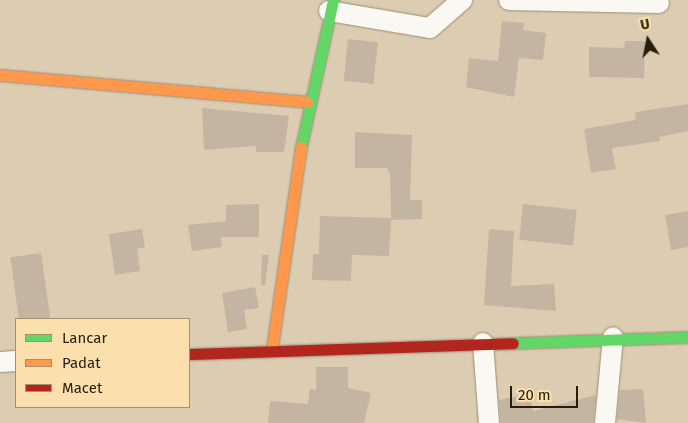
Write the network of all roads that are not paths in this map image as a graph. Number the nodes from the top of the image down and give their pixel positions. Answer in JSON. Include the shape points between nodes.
{"nodes":[{"id":1,"x":462,"y":0,"type":"edge"},
{"id":2,"x":509,"y":0,"type":"edge"},
{"id":3,"x":659,"y":3,"type":"dead end"},
{"id":4,"x":331,"y":6,"type":"edge"},
{"id":5,"x":0,"y":75,"type":"edge"},
{"id":6,"x":307,"y":102,"type":"junction"},
{"id":7,"x":613,"y":337,"type":"junction"},
{"id":8,"x":688,"y":337,"type":"edge"},
{"id":9,"x":483,"y":343,"type":"junction"},
{"id":10,"x":272,"y":348,"type":"junction"},
{"id":11,"x":190,"y":354,"type":"edge"},
{"id":12,"x":15,"y":361,"type":"edge"},
{"id":13,"x":0,"y":362,"type":"edge"},
{"id":14,"x":489,"y":423,"type":"edge"},
{"id":15,"x":605,"y":423,"type":"edge"}],
"edges":[{"from":1,"to":4,"type":"street","via":[[430,28]]},
{"from":2,"to":3,"type":"street"},
{"from":4,"to":6,"type":"street"},
{"from":5,"to":6,"type":"street"},
{"from":6,"to":10,"type":"street"},
{"from":7,"to":8,"type":"street"},
{"from":7,"to":9,"type":"street"},
{"from":7,"to":15,"type":"street"},
{"from":9,"to":10,"type":"street"},
{"from":9,"to":14,"type":"street"},
{"from":10,"to":11,"type":"street"},
{"from":12,"to":13,"type":"street"}]}
